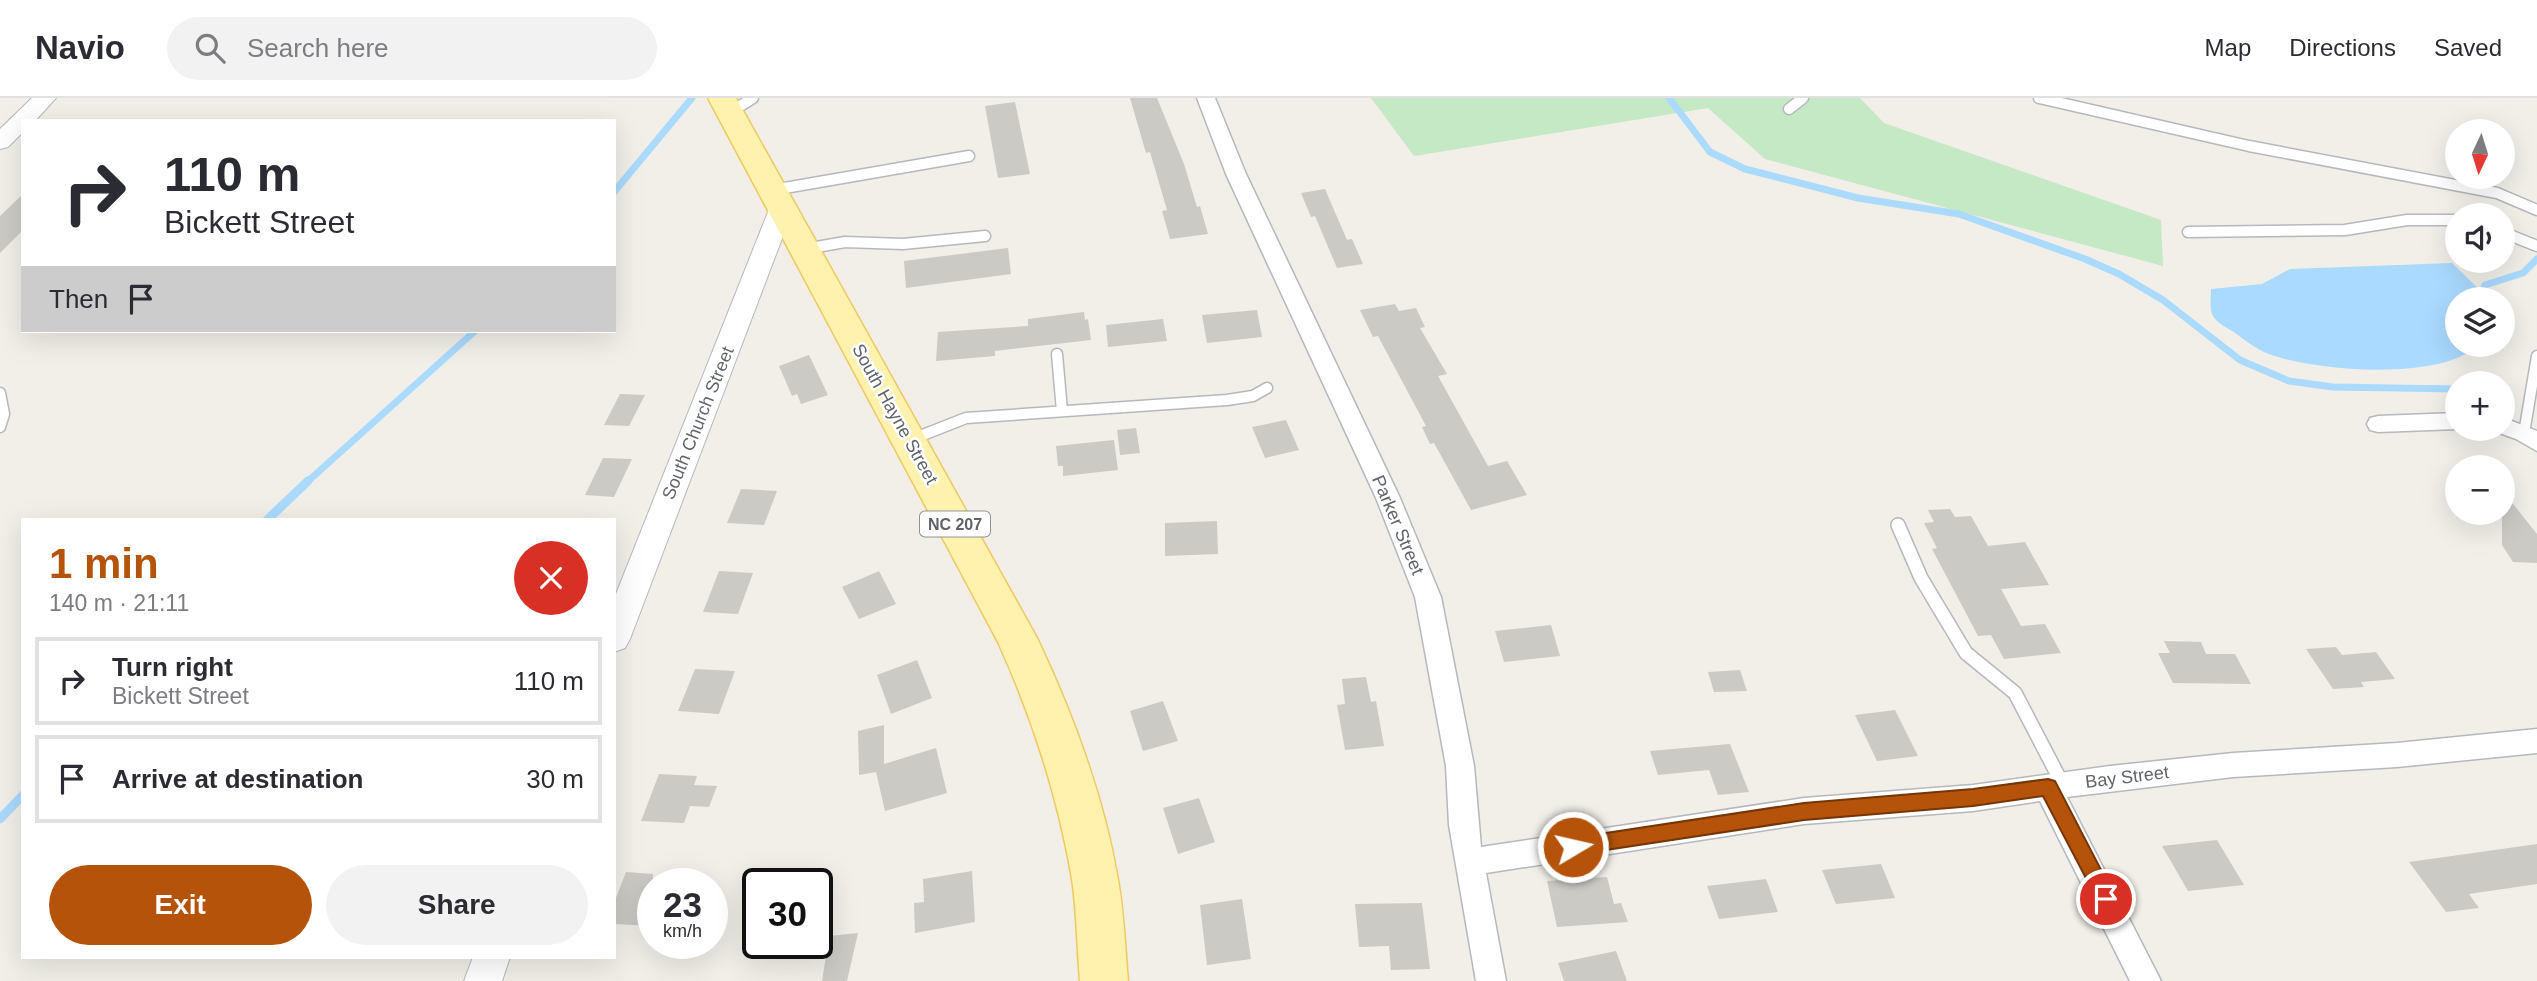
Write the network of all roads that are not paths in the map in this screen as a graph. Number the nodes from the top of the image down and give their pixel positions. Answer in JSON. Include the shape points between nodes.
{"nodes":[{"id":1,"x":45,"y":98,"type":"edge"},
{"id":2,"x":1206,"y":98,"type":"edge"},
{"id":3,"x":1803,"y":98,"type":"edge"},
{"id":4,"x":2039,"y":98,"type":"edge"},
{"id":5,"x":734,"y":103,"type":"edge"},
{"id":6,"x":1788,"y":109,"type":"dead end"},
{"id":7,"x":24,"y":119,"type":"edge"},
{"id":8,"x":21,"y":121,"type":"edge"},
{"id":9,"x":0,"y":142,"type":"edge"},
{"id":10,"x":970,"y":156,"type":"dead end"},
{"id":11,"x":777,"y":199,"type":"junction"},
{"id":12,"x":2537,"y":210,"type":"edge"},
{"id":13,"x":2445,"y":219,"type":"edge"},
{"id":14,"x":2188,"y":232,"type":"dead end"},
{"id":15,"x":985,"y":236,"type":"dead end"},
{"id":16,"x":2515,"y":237,"type":"edge"},
{"id":17,"x":2537,"y":246,"type":"edge"},
{"id":18,"x":805,"y":249,"type":"junction"},
{"id":19,"x":1056,"y":354,"type":"dead end"},
{"id":20,"x":2537,"y":356,"type":"edge"},
{"id":21,"x":1267,"y":388,"type":"dead end"},
{"id":22,"x":0,"y":393,"type":"edge"},
{"id":23,"x":1062,"y":411,"type":"junction"},
{"id":24,"x":2445,"y":421,"type":"edge"},
{"id":25,"x":2378,"y":424,"type":"dead end"},
{"id":26,"x":0,"y":427,"type":"edge"},
{"id":27,"x":2521,"y":433,"type":"edge"},
{"id":28,"x":910,"y":440,"type":"junction"},
{"id":29,"x":1899,"y":525,"type":"dead end"},
{"id":30,"x":616,"y":634,"type":"edge"},
{"id":31,"x":2537,"y":741,"type":"edge"},
{"id":32,"x":2056,"y":786,"type":"junction"},
{"id":33,"x":1470,"y":862,"type":"junction"},
{"id":34,"x":491,"y":959,"type":"edge"},
{"id":35,"x":483,"y":981,"type":"edge"},
{"id":36,"x":1104,"y":981,"type":"edge"},
{"id":37,"x":1491,"y":981,"type":"edge"},
{"id":38,"x":2146,"y":981,"type":"edge"}],
"edges":[{"from":1,"to":7,"type":"street"},
{"from":2,"to":33,"type":"street","name":"Parker Street","via":[[1236,174],[1388,498],[1428,597],[1461,766],[1463,825]]},
{"from":3,"to":6,"type":"lane"},
{"from":4,"to":12,"type":"lane","via":[[2249,146],[2497,193]]},
{"from":5,"to":11,"type":"main road","name":"South Hayne Street","number":"NC 207"},
{"from":8,"to":9,"type":"street"},
{"from":10,"to":11,"type":"lane"},
{"from":11,"to":18,"type":"main road","name":"South Hayne Street","number":"NC 207"},
{"from":11,"to":30,"type":"street","name":"South Church Street"},
{"from":13,"to":14,"type":"lane","via":[[2345,230]]},
{"from":15,"to":18,"type":"lane","via":[[903,244],[845,242]]},
{"from":16,"to":17,"type":"lane"},
{"from":18,"to":28,"type":"main road","name":"South Hayne Street","number":"NC 207"},
{"from":19,"to":23,"type":"lane"},
{"from":20,"to":27,"type":"lane"},
{"from":21,"to":23,"type":"lane","via":[[1253,396],[1227,400]]},
{"from":22,"to":26,"type":"lane","via":[[4,414]]},
{"from":23,"to":28,"type":"lane","via":[[966,418]]},
{"from":24,"to":25,"type":"street"},
{"from":28,"to":36,"type":"main road","name":"South Hayne Street","number":"NC 207","via":[[1041,690],[1071,779],[1095,880]]},
{"from":29,"to":32,"type":"lane","via":[[1921,578],[1965,653],[2015,693]]},
{"from":31,"to":32,"type":"street","name":"Bay Street","via":[[2232,765]]},
{"from":32,"to":33,"type":"street","name":"Bay Street","via":[[1973,798],[1804,811]]},
{"from":32,"to":38,"type":"street"},
{"from":33,"to":37,"type":"street","name":"Parker Street"},
{"from":34,"to":35,"type":"street"}]}
